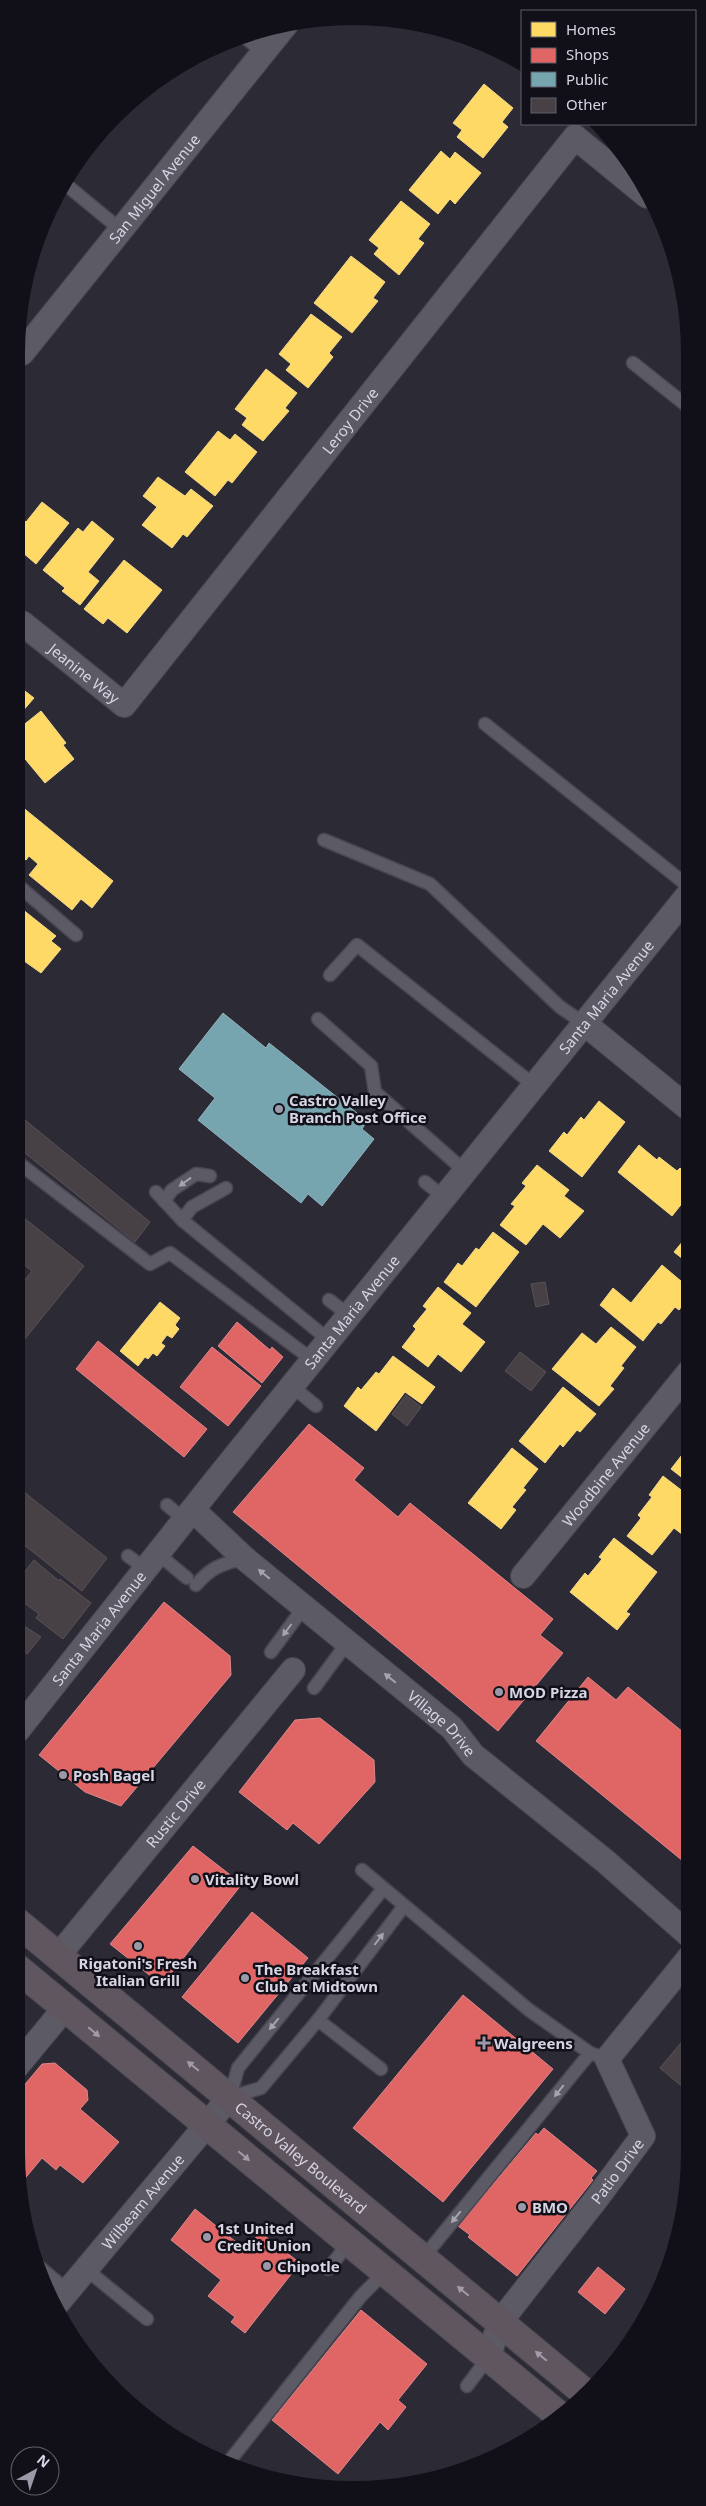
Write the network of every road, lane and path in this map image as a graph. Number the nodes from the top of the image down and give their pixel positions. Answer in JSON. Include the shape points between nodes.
{"nodes":[{"id":1,"x":278,"y":34,"type":"edge"},
{"id":2,"x":250,"y":41,"type":"edge"},
{"id":3,"x":263,"y":52,"type":"junction"},
{"id":4,"x":636,"y":187,"type":"edge"},
{"id":5,"x":70,"y":188,"type":"edge"},
{"id":6,"x":121,"y":230,"type":"junction"},
{"id":7,"x":25,"y":349,"type":"edge"},
{"id":8,"x":633,"y":363,"type":"dead end"},
{"id":9,"x":681,"y":401,"type":"edge"},
{"id":10,"x":25,"y":626,"type":"edge"},
{"id":11,"x":124,"y":705,"type":"joint"},
{"id":12,"x":485,"y":724,"type":"dead end"},
{"id":13,"x":324,"y":840,"type":"dead end"},
{"id":14,"x":681,"y":880,"type":"edge"},
{"id":15,"x":25,"y":891,"type":"edge"},
{"id":16,"x":681,"y":904,"type":"edge"},
{"id":17,"x":76,"y":935,"type":"dead end"},
{"id":18,"x":330,"y":975,"type":"dead end"},
{"id":19,"x":318,"y":1018,"type":"dead end"},
{"id":20,"x":585,"y":1024,"type":"junction"},
{"id":21,"x":535,"y":1086,"type":"junction"},
{"id":22,"x":681,"y":1102,"type":"edge"},
{"id":23,"x":25,"y":1168,"type":"edge"},
{"id":24,"x":466,"y":1172,"type":"junction"},
{"id":25,"x":210,"y":1176,"type":"dead end"},
{"id":26,"x":425,"y":1182,"type":"dead end"},
{"id":27,"x":226,"y":1188,"type":"dead end"},
{"id":28,"x":445,"y":1198,"type":"junction"},
{"id":29,"x":182,"y":1220,"type":"junction"},
{"id":30,"x":329,"y":1300,"type":"dead end"},
{"id":31,"x":350,"y":1316,"type":"junction"},
{"id":32,"x":330,"y":1341,"type":"junction"},
{"id":33,"x":314,"y":1361,"type":"junction"},
{"id":34,"x":681,"y":1381,"type":"edge"},
{"id":35,"x":293,"y":1387,"type":"junction"},
{"id":36,"x":316,"y":1406,"type":"dead end"},
{"id":37,"x":167,"y":1505,"type":"dead end"},
{"id":38,"x":189,"y":1515,"type":"junction"},
{"id":39,"x":244,"y":1558,"type":"junction"},
{"id":40,"x":144,"y":1560,"type":"junction"},
{"id":41,"x":523,"y":1576,"type":"dead end"},
{"id":42,"x":304,"y":1608,"type":"junction"},
{"id":43,"x":347,"y":1643,"type":"junction"},
{"id":44,"x":271,"y":1652,"type":"dead end"},
{"id":45,"x":293,"y":1670,"type":"dead end"},
{"id":46,"x":314,"y":1688,"type":"dead end"},
{"id":47,"x":25,"y":1721,"type":"edge"},
{"id":48,"x":362,"y":1870,"type":"dead end"},
{"id":49,"x":384,"y":1889,"type":"junction"},
{"id":50,"x":404,"y":1906,"type":"junction"},
{"id":51,"x":681,"y":1928,"type":"edge"},
{"id":52,"x":25,"y":1929,"type":"edge"},
{"id":53,"x":58,"y":1956,"type":"junction"},
{"id":54,"x":681,"y":1968,"type":"edge"},
{"id":55,"x":25,"y":1975,"type":"edge"},
{"id":56,"x":65,"y":2008,"type":"junction"},
{"id":57,"x":318,"y":2020,"type":"junction"},
{"id":58,"x":25,"y":2055,"type":"edge"},
{"id":59,"x":598,"y":2056,"type":"junction"},
{"id":60,"x":381,"y":2069,"type":"dead end"},
{"id":61,"x":230,"y":2097,"type":"junction"},
{"id":62,"x":207,"y":2125,"type":"junction"},
{"id":63,"x":349,"y":2243,"type":"junction"},
{"id":64,"x":423,"y":2258,"type":"junction"},
{"id":65,"x":328,"y":2269,"type":"dead end"},
{"id":66,"x":87,"y":2270,"type":"junction"},
{"id":67,"x":384,"y":2273,"type":"junction"},
{"id":68,"x":54,"y":2287,"type":"edge"},
{"id":69,"x":62,"y":2298,"type":"edge"},
{"id":70,"x":146,"y":2319,"type":"dead end"},
{"id":71,"x":500,"y":2322,"type":"junction"},
{"id":72,"x":488,"y":2358,"type":"junction"},
{"id":73,"x":467,"y":2386,"type":"dead end"},
{"id":74,"x":581,"y":2389,"type":"edge"},
{"id":75,"x":555,"y":2412,"type":"edge"},
{"id":76,"x":232,"y":2458,"type":"edge"}],
"edges":[{"from":1,"to":3,"type":"street","name":"San Miguel Avenue"},
{"from":2,"to":3,"type":"lane"},
{"from":3,"to":6,"type":"street","name":"San Miguel Avenue"},
{"from":4,"to":11,"type":"street","name":"Leroy Drive","via":[[575,137]]},
{"from":5,"to":6,"type":"lane"},
{"from":6,"to":7,"type":"street","name":"San Miguel Avenue"},
{"from":8,"to":9,"type":"lane"},
{"from":10,"to":11,"type":"street","name":"Jeanine Way"},
{"from":12,"to":14,"type":"lane"},
{"from":13,"to":20,"type":"lane","via":[[430,884],[560,1007]]},
{"from":15,"to":17,"type":"lane"},
{"from":16,"to":20,"type":"street","name":"Santa Maria Avenue"},
{"from":18,"to":21,"type":"lane","via":[[357,945]]},
{"from":19,"to":24,"type":"lane","via":[[371,1066],[375,1092]]},
{"from":20,"to":21,"type":"street","name":"Santa Maria Avenue"},
{"from":20,"to":22,"type":"street"},
{"from":21,"to":24,"type":"street","name":"Santa Maria Avenue"},
{"from":23,"to":33,"type":"lane","via":[[150,1264],[170,1253]]},
{"from":24,"to":28,"type":"street","name":"Santa Maria Avenue"},
{"from":25,"to":29,"type":"lane","one_way":true,"via":[[196,1174],[160,1196]]},
{"from":26,"to":28,"type":"lane"},
{"from":27,"to":29,"type":"lane","via":[[192,1207]]},
{"from":28,"to":31,"type":"street","name":"Santa Maria Avenue"},
{"from":29,"to":32,"type":"lane"},
{"from":30,"to":31,"type":"lane"},
{"from":31,"to":32,"type":"street","name":"Santa Maria Avenue"},
{"from":32,"to":33,"type":"street","name":"Santa Maria Avenue"},
{"from":33,"to":35,"type":"street","name":"Santa Maria Avenue"},
{"from":34,"to":41,"type":"street","name":"Woodbine Avenue"},
{"from":35,"to":36,"type":"lane"},
{"from":35,"to":38,"type":"street","name":"Santa Maria Avenue"},
{"from":37,"to":38,"type":"lane"},
{"from":38,"to":39,"type":"street","name":"Village Drive"},
{"from":38,"to":40,"type":"street","name":"Santa Maria Avenue"},
{"from":39,"to":40,"type":"lane","via":[[215,1566],[192,1582]]},
{"from":42,"to":39,"type":"street","name":"Village Drive","one_way":true},
{"from":40,"to":47,"type":"street","name":"Santa Maria Avenue"},
{"from":42,"to":43,"type":"street","name":"Village Drive"},
{"from":42,"to":44,"type":"lane","one_way":true},
{"from":43,"to":46,"type":"lane"},
{"from":51,"to":43,"type":"street","name":"Village Drive","one_way":true,"via":[[605,1861],[474,1755],[452,1728]]},
{"from":45,"to":53,"type":"street","name":"Rustic Drive"},
{"from":48,"to":49,"type":"lane"},
{"from":49,"to":50,"type":"lane"},
{"from":49,"to":61,"type":"lane","one_way":true,"via":[[238,2068]]},
{"from":57,"to":50,"type":"lane","one_way":true},
{"from":50,"to":59,"type":"lane","via":[[529,2010]]},
{"from":52,"to":53,"type":"main road","name":"Castro Valley Boulevard"},
{"from":61,"to":53,"type":"main road","name":"Castro Valley Boulevard","one_way":true},
{"from":54,"to":59,"type":"street"},
{"from":55,"to":56,"type":"main road"},
{"from":56,"to":58,"type":"street"},
{"from":56,"to":62,"type":"main road","one_way":true},
{"from":57,"to":60,"type":"lane"},
{"from":57,"to":61,"type":"lane","via":[[261,2088]]},
{"from":59,"to":64,"type":"lane","one_way":true},
{"from":59,"to":71,"type":"street","name":"Patio Drive","via":[[643,2136]]},
{"from":61,"to":62,"type":"street","name":"Wilbeam Avenue"},
{"from":61,"to":64,"type":"main road","name":"Castro Valley Boulevard"},
{"from":62,"to":63,"type":"main road","one_way":true},
{"from":62,"to":66,"type":"street","name":"Wilbeam Avenue"},
{"from":63,"to":65,"type":"lane"},
{"from":63,"to":67,"type":"main road"},
{"from":71,"to":64,"type":"main road","name":"Castro Valley Boulevard","one_way":true},
{"from":66,"to":69,"type":"street","name":"Wilbeam Avenue"},
{"from":66,"to":70,"type":"lane"},
{"from":67,"to":72,"type":"main road"},
{"from":67,"to":76,"type":"lane","via":[[361,2296]]},
{"from":68,"to":69,"type":"lane"},
{"from":71,"to":72,"type":"street","name":"Patio Drive"},
{"from":74,"to":71,"type":"main road","name":"Castro Valley Boulevard","one_way":true},
{"from":72,"to":73,"type":"lane"},
{"from":72,"to":75,"type":"main road"}]}
